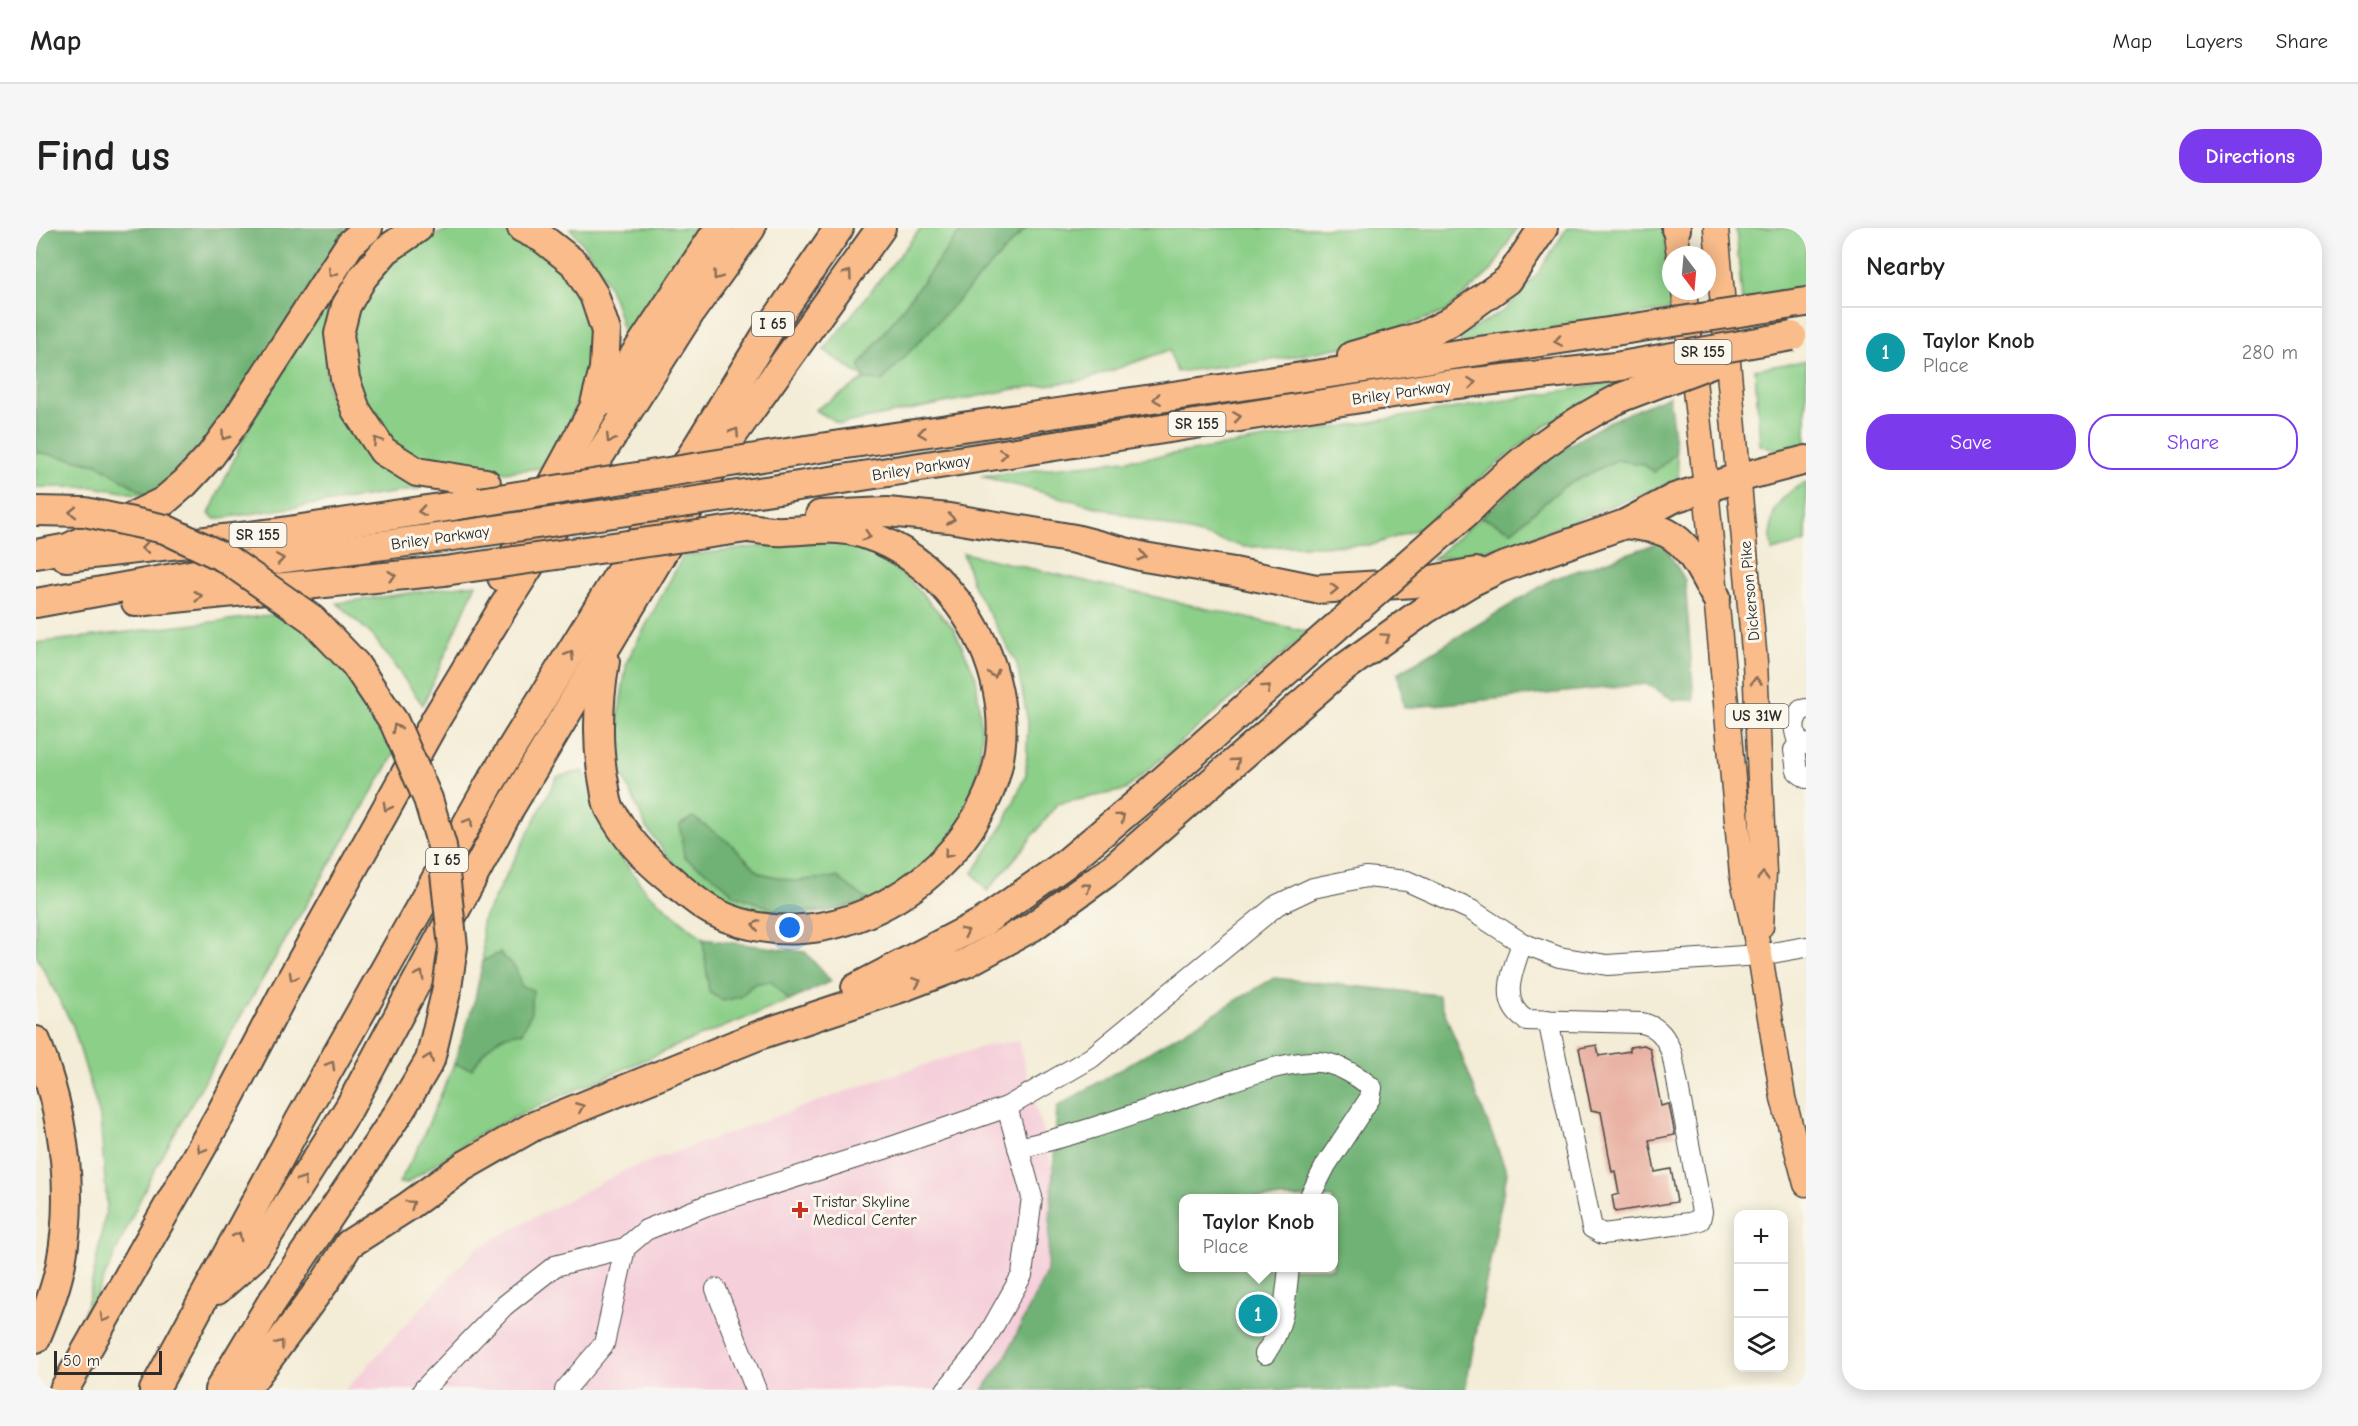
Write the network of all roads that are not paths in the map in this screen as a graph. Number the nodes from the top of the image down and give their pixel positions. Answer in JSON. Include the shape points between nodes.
{"nodes":[{"id":1,"x":368,"y":228,"type":"edge"},
{"id":2,"x":418,"y":228,"type":"edge"},
{"id":3,"x":522,"y":228,"type":"edge"},
{"id":4,"x":719,"y":228,"type":"edge"},
{"id":5,"x":751,"y":228,"type":"edge"},
{"id":6,"x":839,"y":228,"type":"edge"},
{"id":7,"x":882,"y":228,"type":"edge"},
{"id":8,"x":1543,"y":228,"type":"edge"},
{"id":9,"x":1716,"y":228,"type":"edge"},
{"id":10,"x":1685,"y":300,"type":"edge"},
{"id":11,"x":1796,"y":303,"type":"edge"},
{"id":12,"x":1799,"y":340,"type":"edge"},
{"id":13,"x":1230,"y":388,"type":"junction"},
{"id":14,"x":569,"y":456,"type":"junction"},
{"id":15,"x":1806,"y":460,"type":"edge"},
{"id":16,"x":1738,"y":478,"type":"junction"},
{"id":17,"x":1706,"y":488,"type":"junction"},
{"id":18,"x":483,"y":493,"type":"junction"},
{"id":19,"x":36,"y":512,"type":"edge"},
{"id":20,"x":1625,"y":524,"type":"junction"},
{"id":21,"x":747,"y":528,"type":"junction"},
{"id":22,"x":36,"y":554,"type":"edge"},
{"id":23,"x":36,"y":560,"type":"edge"},
{"id":24,"x":1500,"y":568,"type":"junction"},
{"id":25,"x":1716,"y":597,"type":"junction"},
{"id":26,"x":36,"y":603,"type":"edge"},
{"id":27,"x":630,"y":609,"type":"junction"},
{"id":28,"x":36,"y":614,"type":"edge"},
{"id":29,"x":1806,"y":709,"type":"edge"},
{"id":30,"x":436,"y":719,"type":"junction"},
{"id":31,"x":1802,"y":745,"type":"edge"},
{"id":32,"x":1806,"y":778,"type":"edge"},
{"id":33,"x":1522,"y":943,"type":"junction"},
{"id":34,"x":1806,"y":947,"type":"edge"},
{"id":35,"x":1760,"y":955,"type":"junction"},
{"id":36,"x":1548,"y":1020,"type":"junction"},
{"id":37,"x":762,"y":1034,"type":"junction"},
{"id":38,"x":36,"y":1041,"type":"edge"},
{"id":39,"x":1007,"y":1107,"type":"junction"},
{"id":40,"x":1018,"y":1148,"type":"junction"},
{"id":41,"x":1806,"y":1184,"type":"edge"},
{"id":42,"x":1312,"y":1194,"type":"edge"},
{"id":43,"x":625,"y":1248,"type":"junction"},
{"id":44,"x":1289,"y":1272,"type":"edge"},
{"id":45,"x":716,"y":1289,"type":"dead end"},
{"id":46,"x":200,"y":1306,"type":"junction"},
{"id":47,"x":36,"y":1338,"type":"edge"},
{"id":48,"x":1265,"y":1354,"type":"dead end"},
{"id":49,"x":64,"y":1390,"type":"edge"},
{"id":50,"x":154,"y":1390,"type":"edge"},
{"id":51,"x":219,"y":1390,"type":"edge"},
{"id":52,"x":245,"y":1390,"type":"edge"},
{"id":53,"x":423,"y":1390,"type":"edge"},
{"id":54,"x":565,"y":1390,"type":"edge"},
{"id":55,"x":756,"y":1390,"type":"edge"},
{"id":56,"x":946,"y":1390,"type":"edge"}],
"edges":[{"from":1,"to":22,"type":"highway","one_way":true,"via":[[350,244],[235,422],[185,483],[164,501],[68,548]]},
{"from":18,"to":2,"type":"highway","one_way":true,"via":[[417,472],[383,451],[356,410],[345,379],[339,334],[346,306],[363,276],[386,250]]},
{"from":3,"to":14,"type":"highway","via":[[574,263],[594,295],[606,331],[604,369],[594,408]]},
{"from":4,"to":14,"type":"highway"},
{"from":5,"to":30,"type":"highway","one_way":true,"via":[[692,310]]},
{"from":46,"to":6,"type":"highway","number":"I 65","one_way":true,"via":[[489,785],[771,327]]},
{"from":27,"to":7,"type":"highway","one_way":true,"via":[[734,433]]},
{"from":8,"to":13,"type":"highway","via":[[1508,280],[1448,323],[1422,336]]},
{"from":9,"to":16,"type":"main road","name":"Dickerson Pike","number":"US 31W"},
{"from":10,"to":17,"type":"main road","name":"Dickerson Pike","number":"US 31W"},
{"from":11,"to":13,"type":"highway","name":"Briley Parkway","number":"SR 155","one_way":true,"bridge":true},
{"from":26,"to":12,"type":"highway","name":"Briley Parkway","number":"SR 155","one_way":true,"bridge":true,"via":[[284,558],[779,489],[1438,386],[1615,367]]},
{"from":37,"to":12,"type":"highway","one_way":true,"bridge":true,"via":[[983,922],[1065,864],[1468,511],[1504,474],[1545,442],[1622,397],[1713,362]]},
{"from":13,"to":18,"type":"highway","name":"Briley Parkway","number":"SR 155","one_way":true,"bridge":true,"via":[[622,479]]},
{"from":14,"to":30,"type":"highway","via":[[484,608]]},
{"from":15,"to":16,"type":"highway"},
{"from":16,"to":17,"type":"highway"},
{"from":35,"to":16,"type":"main road","name":"Dickerson Pike","number":"US 31W","one_way":true,"via":[[1764,873],[1755,662]]},
{"from":17,"to":20,"type":"highway","via":[[1674,498]]},
{"from":17,"to":25,"type":"main road","name":"Dickerson Pike","number":"US 31W"},
{"from":18,"to":23,"type":"highway","name":"Briley Parkway","number":"SR 155","one_way":true,"via":[[275,533]]},
{"from":51,"to":19,"type":"highway","one_way":true,"bridge":true,"via":[[430,1060],[453,947],[441,846],[428,799],[394,722],[355,664],[312,619],[225,558],[165,529],[85,512]]},
{"from":20,"to":24,"type":"highway"},
{"from":20,"to":25,"type":"highway","via":[[1666,532],[1681,541]]},
{"from":21,"to":24,"type":"highway","one_way":true,"via":[[838,513],[887,512],[949,518],[1075,539],[1144,557],[1316,589],[1415,583]]},
{"from":21,"to":27,"type":"highway","one_way":true,"via":[[782,531],[827,527],[863,534],[891,545],[918,561],[974,623],[998,687],[1002,725],[992,783],[981,809],[948,855],[906,893],[873,911],[838,923],[805,930],[770,928],[711,911],[658,869],[630,839],[609,807],[601,768],[599,694],[605,660]]},
{"from":28,"to":21,"type":"highway","one_way":true,"bridge":true,"via":[[444,571]]},
{"from":37,"to":24,"type":"highway","one_way":true,"via":[[966,963],[1032,927],[1113,868],[1337,673],[1426,609]]},
{"from":25,"to":35,"type":"main road","name":"Dickerson Pike","number":"US 31W","via":[[1742,875]]},
{"from":46,"to":27,"type":"highway","one_way":true,"via":[[254,1257],[349,1108],[511,806]]},
{"from":29,"to":31,"type":"street","via":[[1795,718],[1795,732]]},
{"from":30,"to":49,"type":"highway","one_way":true,"via":[[220,1115]]},
{"from":31,"to":32,"type":"street","via":[[1794,750],[1797,771]]},
{"from":33,"to":35,"type":"street","via":[[1559,957],[1607,965]]},
{"from":33,"to":36,"type":"street","via":[[1509,985],[1511,1001],[1526,1020]]},
{"from":33,"to":39,"type":"street","via":[[1471,910],[1407,881],[1366,877],[1313,888],[1276,905],[1091,1059]]},
{"from":34,"to":35,"type":"street"},
{"from":35,"to":41,"type":"main road","name":"Dickerson Pike","number":"US 31W","via":[[1782,1098]]},
{"from":36,"to":36,"type":"street","via":[[1642,1023],[1659,1030],[1672,1054],[1702,1212],[1700,1220],[1603,1234],[1592,1228]]},
{"from":52,"to":37,"type":"highway","one_way":true,"via":[[349,1244],[464,1166],[534,1125]]},
{"from":38,"to":47,"type":"highway","via":[[59,1111],[67,1171],[67,1219],[61,1264]]},
{"from":39,"to":40,"type":"street"},
{"from":39,"to":43,"type":"street","via":[[705,1206],[646,1230]]},
{"from":40,"to":42,"type":"street","via":[[1095,1127],[1244,1077],[1312,1061],[1343,1069],[1372,1088],[1370,1098]]},
{"from":40,"to":56,"type":"street","via":[[1032,1197],[1022,1275],[982,1346]]},
{"from":43,"to":53,"type":"street","via":[[555,1266],[504,1306]]},
{"from":43,"to":54,"type":"street","via":[[604,1344]]},
{"from":44,"to":48,"type":"street","via":[[1284,1316],[1275,1341]]},
{"from":45,"to":55,"type":"street"},
{"from":46,"to":50,"type":"highway","number":"I 65"}]}
